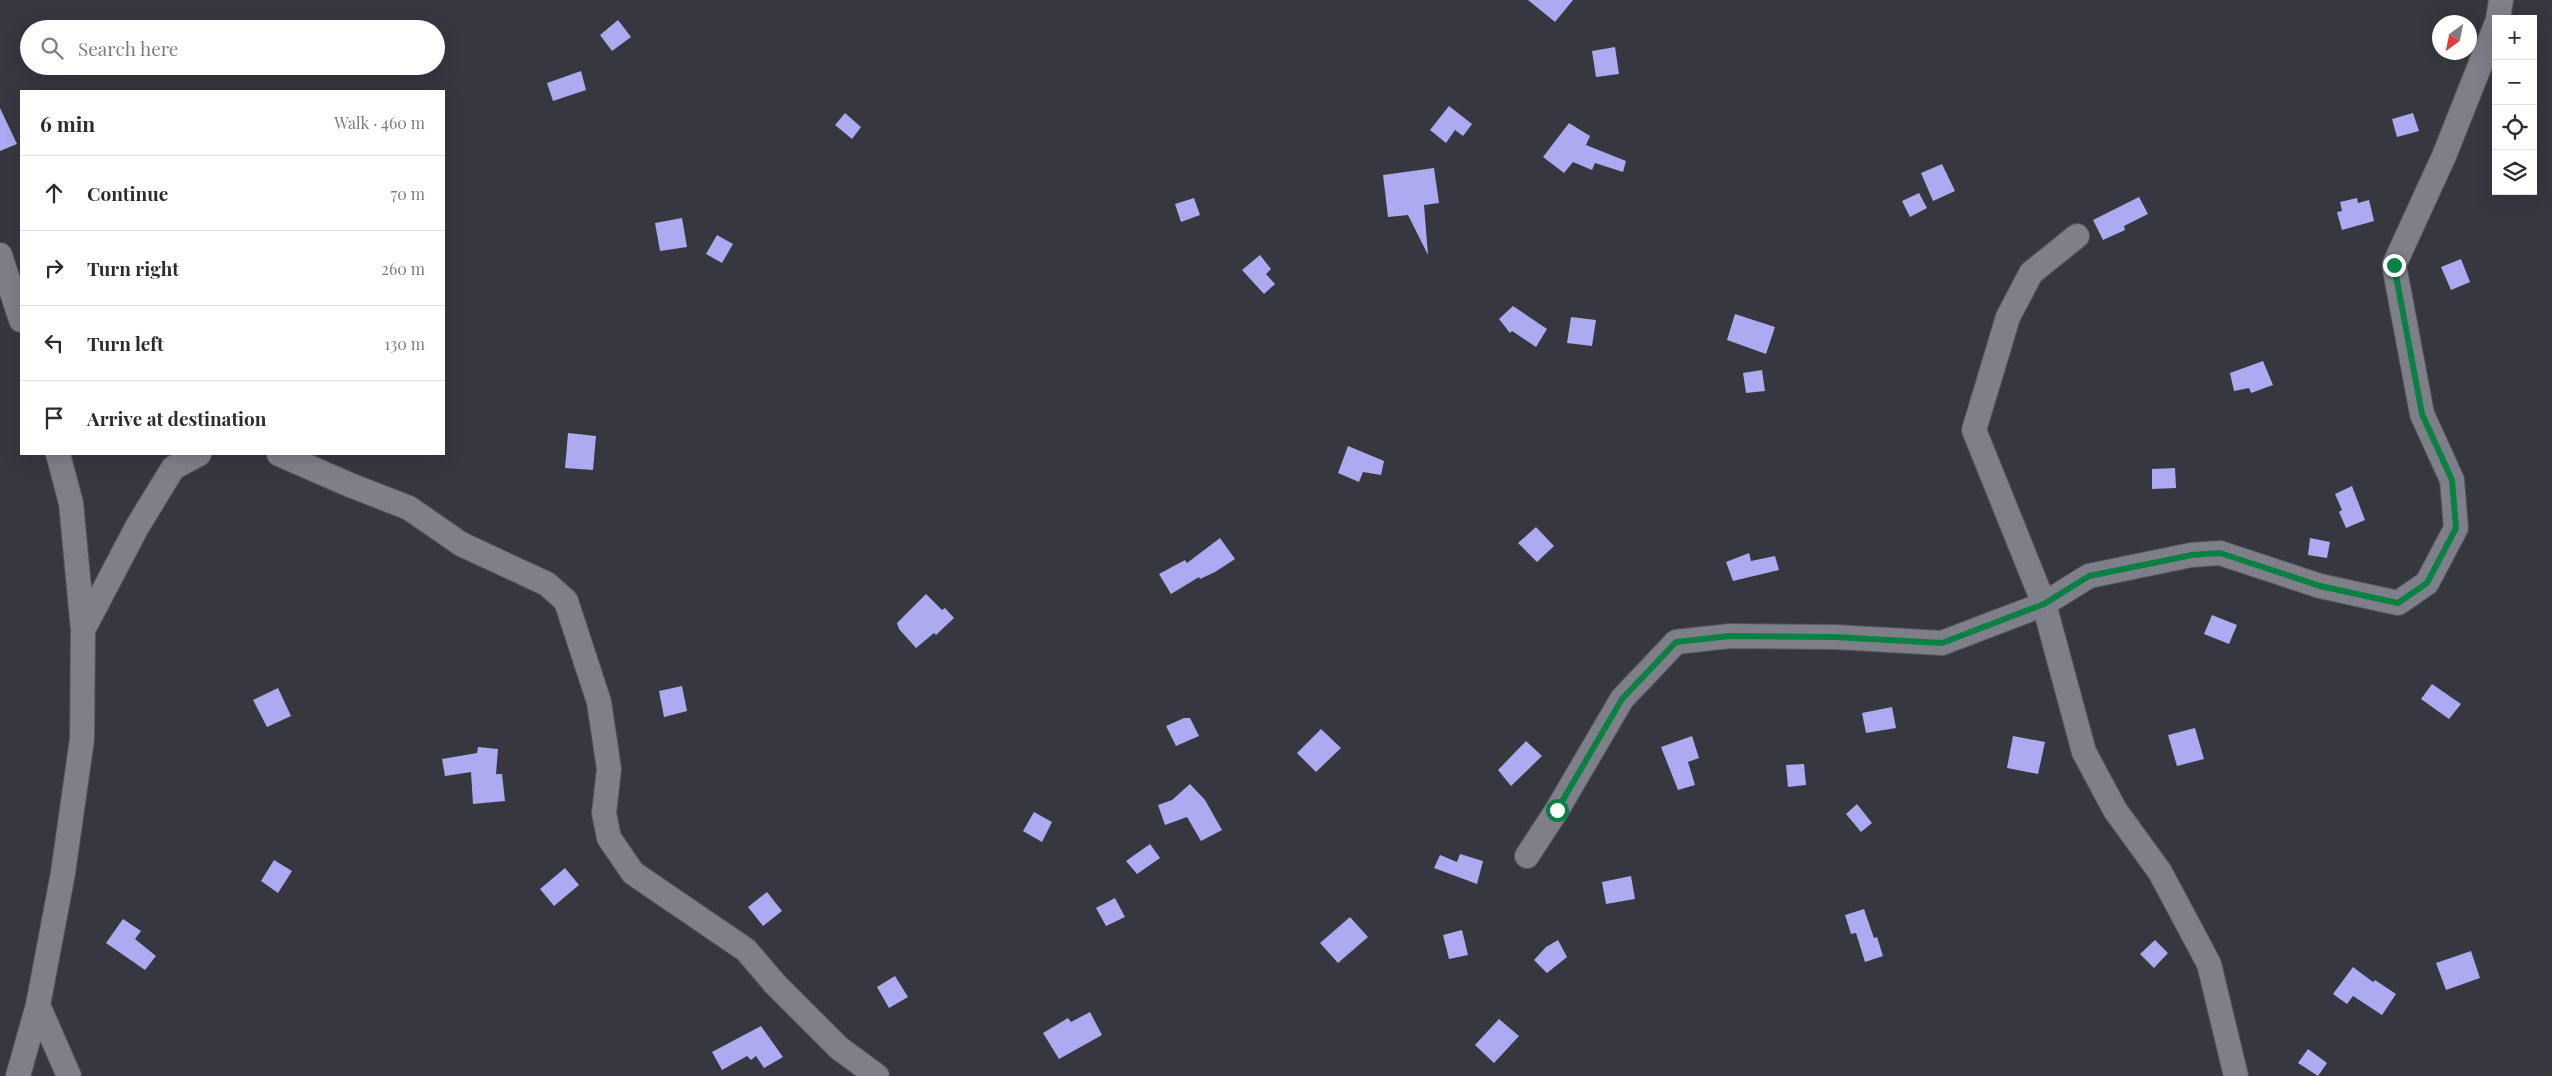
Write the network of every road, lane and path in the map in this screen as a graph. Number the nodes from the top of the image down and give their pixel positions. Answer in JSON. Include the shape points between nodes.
{"nodes":[{"id":1,"x":2501,"y":0,"type":"edge"},
{"id":2,"x":2499,"y":15,"type":"edge"},
{"id":3,"x":2492,"y":35,"type":"edge"},
{"id":4,"x":2077,"y":236,"type":"dead end"},
{"id":5,"x":0,"y":255,"type":"edge"},
{"id":6,"x":20,"y":317,"type":"edge"},
{"id":7,"x":58,"y":455,"type":"edge"},
{"id":8,"x":197,"y":455,"type":"edge"},
{"id":9,"x":281,"y":455,"type":"edge"},
{"id":10,"x":2044,"y":604,"type":"junction"},
{"id":11,"x":83,"y":630,"type":"junction"},
{"id":12,"x":1527,"y":856,"type":"dead end"},
{"id":13,"x":38,"y":1005,"type":"junction"},
{"id":14,"x":18,"y":1076,"type":"edge"},
{"id":15,"x":69,"y":1076,"type":"edge"},
{"id":16,"x":877,"y":1076,"type":"edge"},
{"id":17,"x":2236,"y":1076,"type":"edge"}],
"edges":[{"from":1,"to":2,"type":"street"},
{"from":3,"to":10,"type":"street","via":[[2444,156],[2394,265],[2422,414],[2452,480],[2456,528],[2427,583],[2398,603],[2320,586],[2220,553],[2192,555],[2089,576]]},
{"from":4,"to":10,"type":"street","via":[[2031,273],[2008,317],[1974,430]]},
{"from":5,"to":6,"type":"street"},
{"from":7,"to":11,"type":"street","via":[[71,503]]},
{"from":8,"to":11,"type":"street","via":[[173,468],[137,527]]},
{"from":9,"to":16,"type":"street","via":[[409,508],[461,544],[547,584],[566,601],[599,702],[609,769],[604,813],[609,838],[633,873],[746,950],[839,1048]]},
{"from":10,"to":12,"type":"street","via":[[1942,643],[1739,636],[1676,642],[1622,699]]},
{"from":10,"to":17,"type":"street","via":[[2084,752],[2115,810],[2160,872],[2209,964]]},
{"from":11,"to":13,"type":"street","via":[[82,739],[63,873]]},
{"from":13,"to":14,"type":"street"},
{"from":13,"to":15,"type":"street"}]}
